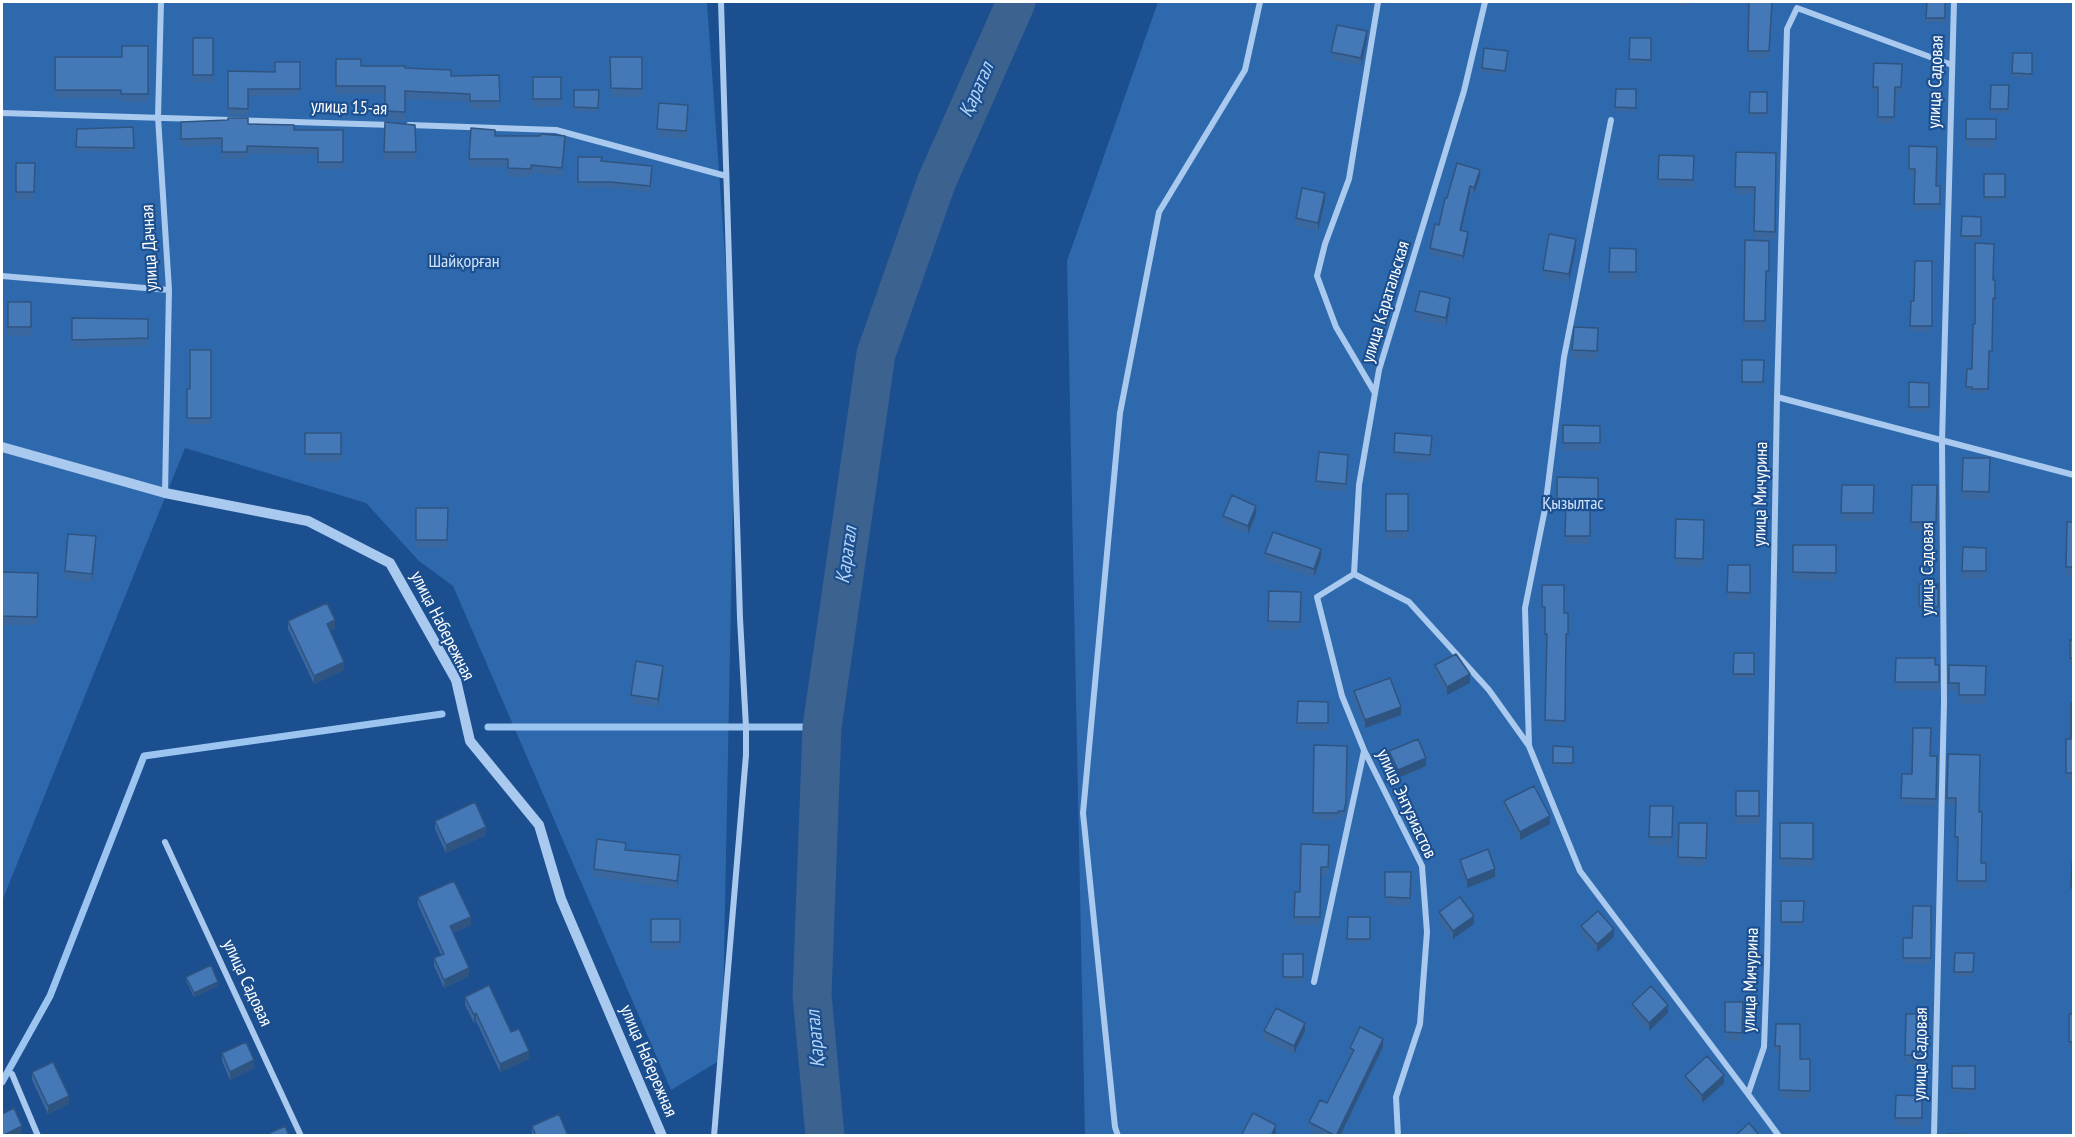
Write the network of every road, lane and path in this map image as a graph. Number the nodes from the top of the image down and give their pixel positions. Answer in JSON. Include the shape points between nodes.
{"nodes":[{"id":1,"x":161,"y":2,"type":"edge"},
{"id":2,"x":721,"y":2,"type":"edge"},
{"id":3,"x":1260,"y":2,"type":"edge"},
{"id":4,"x":1378,"y":2,"type":"edge"},
{"id":5,"x":1485,"y":2,"type":"edge"},
{"id":6,"x":1954,"y":2,"type":"edge"},
{"id":7,"x":1952,"y":65,"type":"junction"},
{"id":8,"x":2,"y":113,"type":"edge"},
{"id":9,"x":158,"y":117,"type":"junction"},
{"id":10,"x":1611,"y":120,"type":"dead end"},
{"id":11,"x":726,"y":176,"type":"junction"},
{"id":12,"x":2,"y":276,"type":"edge"},
{"id":13,"x":169,"y":290,"type":"junction"},
{"id":14,"x":1376,"y":394,"type":"junction"},
{"id":15,"x":1778,"y":397,"type":"junction"},
{"id":16,"x":1942,"y":441,"type":"junction"},
{"id":17,"x":2,"y":447,"type":"edge"},
{"id":18,"x":2073,"y":475,"type":"edge"},
{"id":19,"x":165,"y":493,"type":"junction"},
{"id":20,"x":1354,"y":574,"type":"junction"},
{"id":21,"x":1529,"y":746,"type":"junction"},
{"id":22,"x":1364,"y":750,"type":"junction"},
{"id":23,"x":165,"y":842,"type":"dead end"},
{"id":24,"x":1314,"y":982,"type":"dead end"},
{"id":25,"x":12,"y":1074,"type":"dead end"},
{"id":26,"x":1748,"y":1094,"type":"junction"},
{"id":27,"x":38,"y":1136,"type":"edge"},
{"id":28,"x":301,"y":1136,"type":"edge"},
{"id":29,"x":662,"y":1136,"type":"edge"},
{"id":30,"x":714,"y":1136,"type":"edge"},
{"id":31,"x":1118,"y":1136,"type":"edge"},
{"id":32,"x":1398,"y":1136,"type":"edge"},
{"id":33,"x":1779,"y":1136,"type":"edge"},
{"id":34,"x":1934,"y":1136,"type":"edge"}],
"edges":[{"from":1,"to":9,"type":"street","name":"улица Дачная"},
{"from":2,"to":11,"type":"street"},
{"from":3,"to":31,"type":"street","via":[[1245,70],[1159,212],[1120,413],[1083,813]]},
{"from":4,"to":14,"type":"street","via":[[1349,179],[1317,276],[1336,327]]},
{"from":5,"to":14,"type":"street","name":"улица Каратальская","via":[[1464,91],[1379,370]]},
{"from":6,"to":7,"type":"street","name":"улица Садовая"},
{"from":7,"to":15,"type":"street","name":"улица Мичурина","via":[[1797,8],[1787,29]]},
{"from":7,"to":16,"type":"street","name":"улица Садовая"},
{"from":8,"to":9,"type":"street","name":"улица 15-ая"},
{"from":9,"to":11,"type":"street","name":"улица 15-ая","via":[[556,130]]},
{"from":9,"to":13,"type":"street","name":"улица Дачная"},
{"from":10,"to":21,"type":"street","via":[[1564,357],[1545,508],[1525,608]]},
{"from":11,"to":30,"type":"street","via":[[746,755]]},
{"from":12,"to":13,"type":"street"},
{"from":13,"to":19,"type":"street","name":"улица Дачная"},
{"from":14,"to":20,"type":"street","name":"улица Каратальская","via":[[1359,484]]},
{"from":15,"to":16,"type":"street"},
{"from":15,"to":26,"type":"street","name":"улица Мичурина","via":[[1764,1047]]},
{"from":16,"to":18,"type":"street"},
{"from":16,"to":34,"type":"street","name":"улица Садовая","via":[[1944,702]]},
{"from":17,"to":19,"type":"street","name":"улица Набережная"},
{"from":19,"to":29,"type":"street","name":"улица Набережная","via":[[308,521],[390,563],[456,680],[470,741],[539,825],[561,900]]},
{"from":20,"to":21,"type":"street","via":[[1409,602],[1489,690]]},
{"from":20,"to":22,"type":"street","name":"улица Энтузиастов","via":[[1317,597],[1342,696]]},
{"from":21,"to":26,"type":"street","via":[[1580,871]]},
{"from":22,"to":24,"type":"street"},
{"from":22,"to":32,"type":"street","name":"улица Энтузиастов","via":[[1422,866],[1424,888],[1427,932],[1420,1024],[1396,1097]]},
{"from":23,"to":28,"type":"street","name":"улица Садовая"},
{"from":25,"to":27,"type":"street"},
{"from":26,"to":33,"type":"street"}]}
